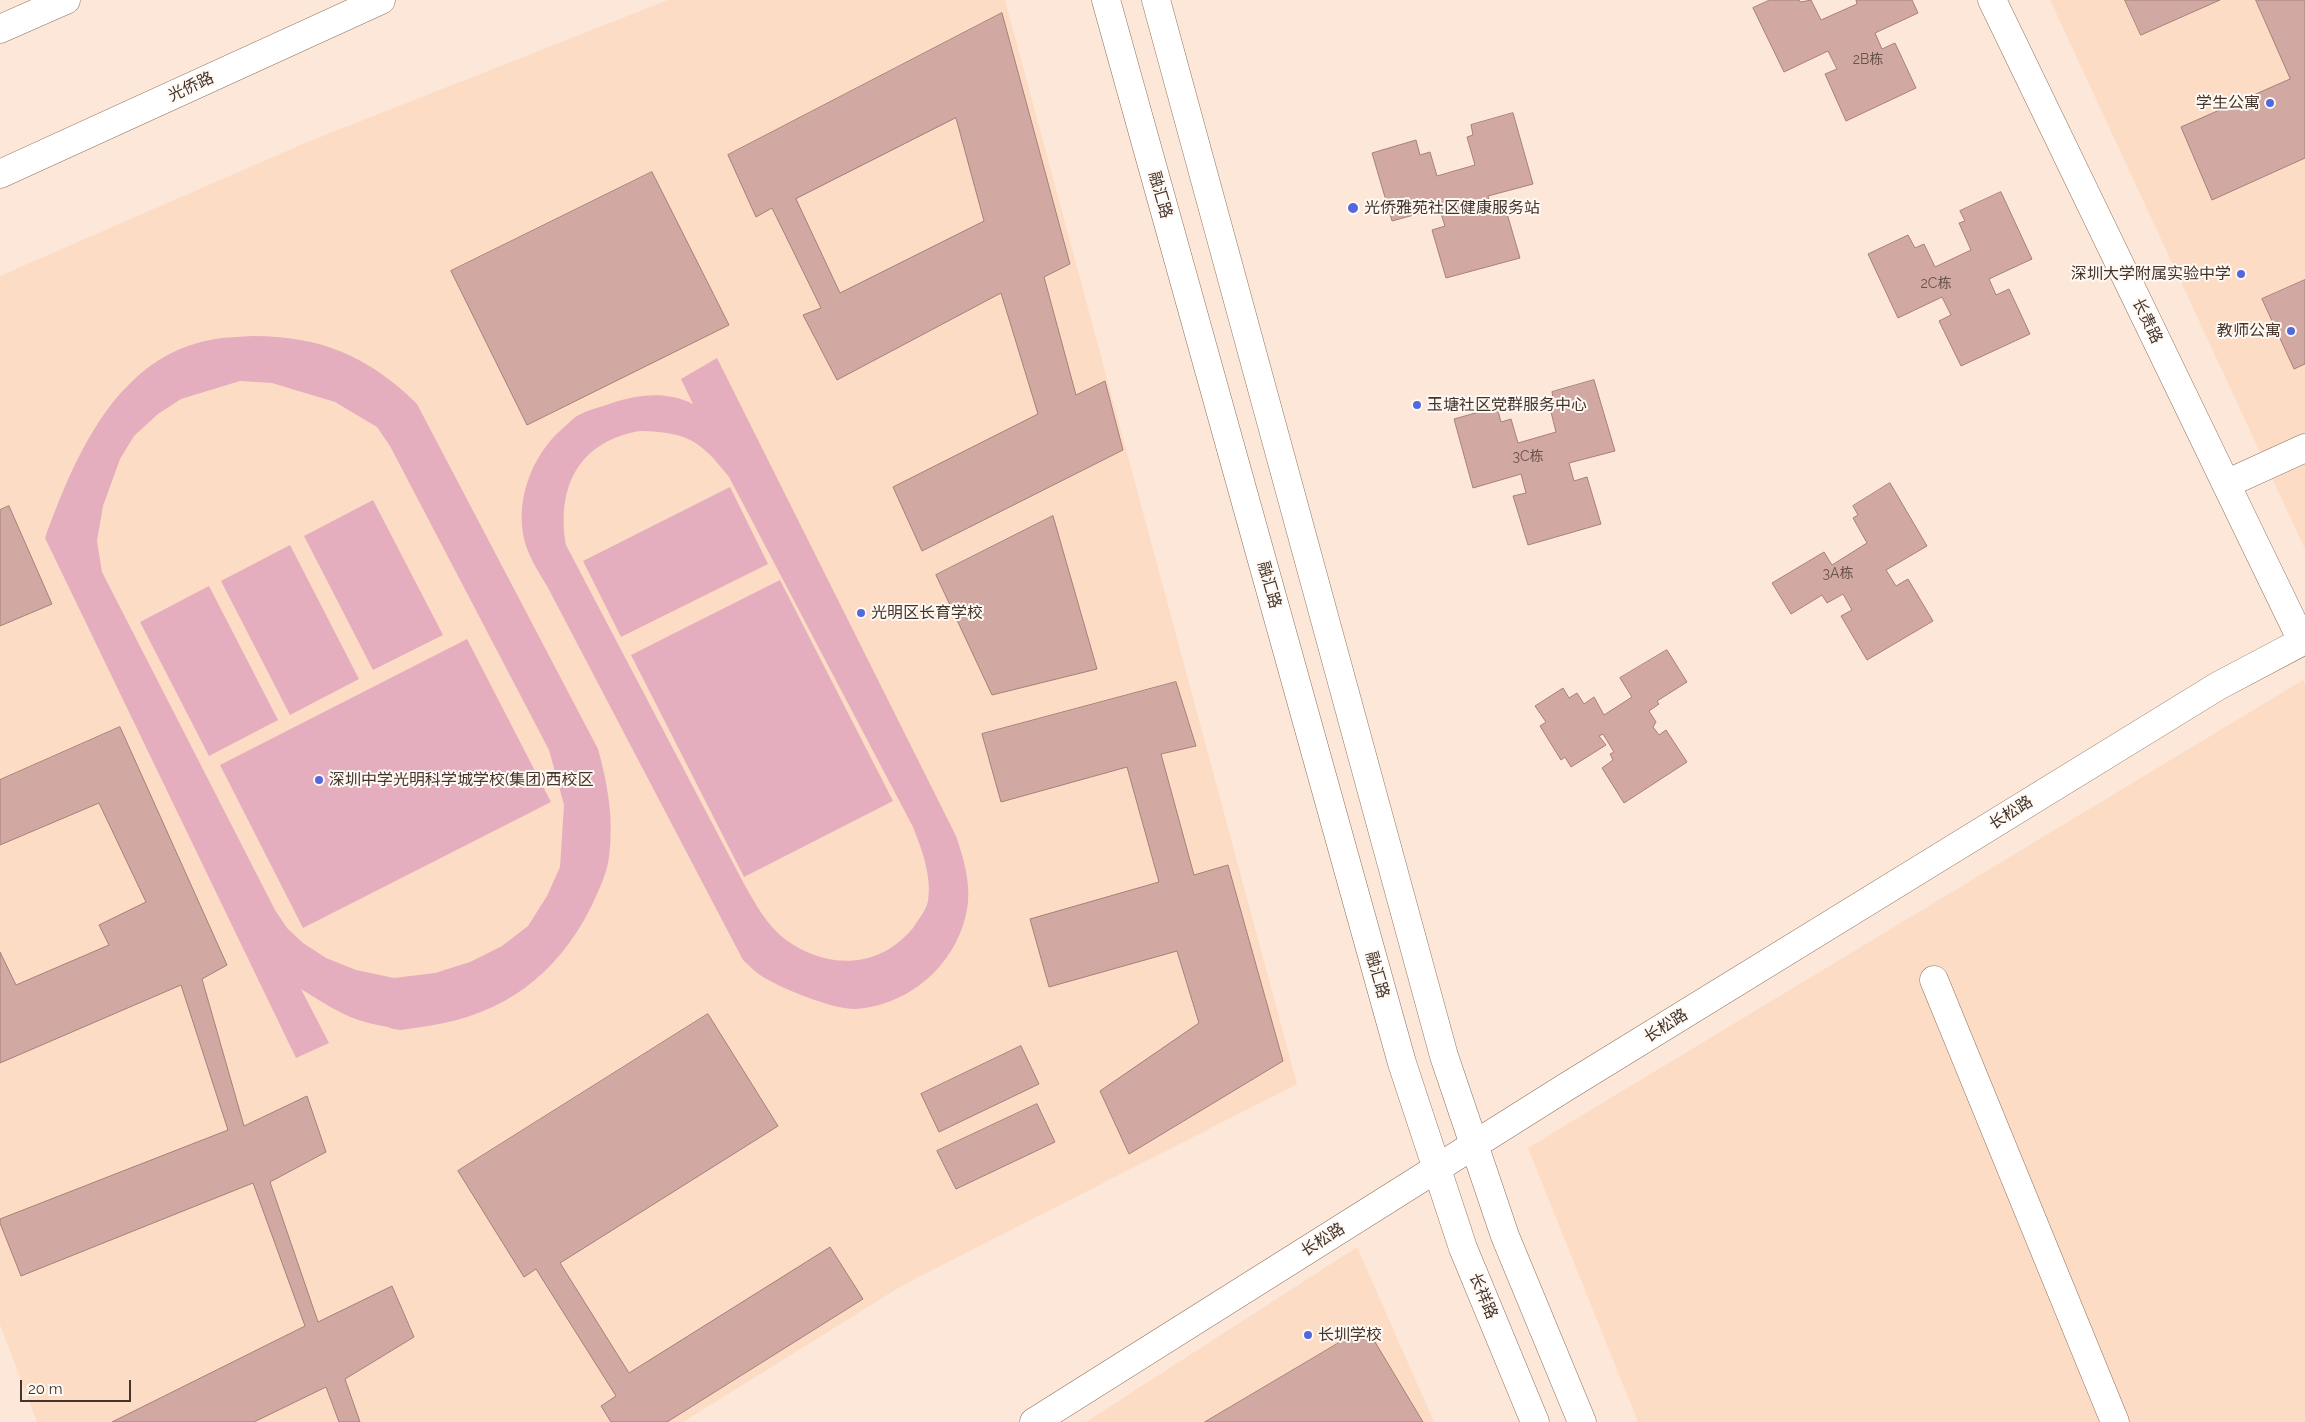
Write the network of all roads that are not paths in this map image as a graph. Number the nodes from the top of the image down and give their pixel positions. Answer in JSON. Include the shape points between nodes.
{"nodes":[{"id":1,"x":66,"y":0,"type":"edge"},
{"id":2,"x":381,"y":0,"type":"edge"},
{"id":3,"x":1106,"y":0,"type":"edge"},
{"id":4,"x":1156,"y":0,"type":"edge"},
{"id":5,"x":1992,"y":0,"type":"edge"},
{"id":6,"x":0,"y":29,"type":"edge"},
{"id":7,"x":0,"y":174,"type":"edge"},
{"id":8,"x":2305,"y":448,"type":"edge"},
{"id":9,"x":2226,"y":484,"type":"junction"},
{"id":10,"x":2304,"y":641,"type":"edge"},
{"id":11,"x":1934,"y":980,"type":"dead end"},
{"id":12,"x":1474,"y":1145,"type":"junction"},
{"id":13,"x":1437,"y":1168,"type":"junction"},
{"id":14,"x":1034,"y":1422,"type":"edge"},
{"id":15,"x":1535,"y":1422,"type":"edge"},
{"id":16,"x":1582,"y":1422,"type":"edge"},
{"id":17,"x":2115,"y":1422,"type":"edge"}],
"edges":[{"from":1,"to":6,"type":"street"},
{"from":2,"to":7,"type":"street","name":"光侨路"},
{"from":3,"to":13,"type":"street","name":"融汇路","via":[[1399,1054]]},
{"from":4,"to":12,"type":"street","via":[[1444,1056]]},
{"from":5,"to":9,"type":"street","name":"长贵路"},
{"from":8,"to":9,"type":"street"},
{"from":9,"to":10,"type":"street","name":"长贵路"},
{"from":10,"to":12,"type":"street","name":"长松路","via":[[2218,686]]},
{"from":11,"to":17,"type":"street"},
{"from":12,"to":13,"type":"street","name":"长松路"},
{"from":12,"to":16,"type":"street","via":[[1505,1236]]},
{"from":13,"to":14,"type":"street","name":"长松路"},
{"from":13,"to":15,"type":"street","name":"长祥路","via":[[1463,1248]]}]}
